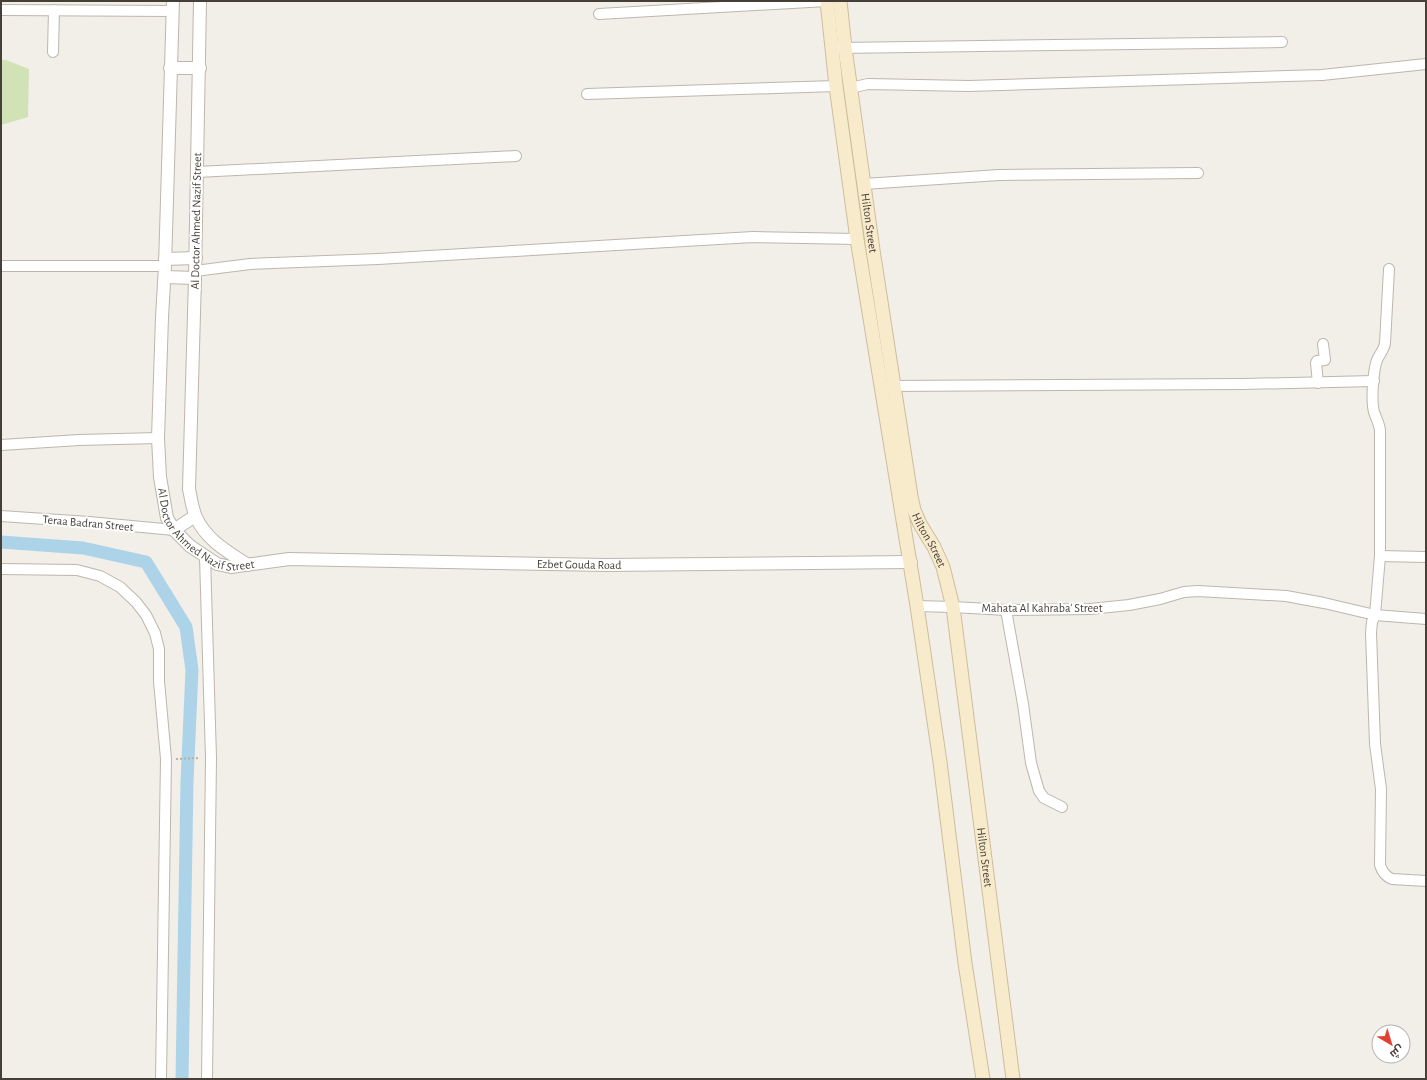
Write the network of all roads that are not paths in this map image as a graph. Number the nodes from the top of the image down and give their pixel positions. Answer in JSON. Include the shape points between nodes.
{"nodes":[{"id":1,"x":200,"y":1,"type":"edge"},
{"id":2,"x":827,"y":1,"type":"edge"},
{"id":3,"x":840,"y":1,"type":"edge"},
{"id":4,"x":173,"y":6,"type":"edge"},
{"id":5,"x":1,"y":10,"type":"edge"},
{"id":6,"x":54,"y":10,"type":"junction"},
{"id":7,"x":599,"y":14,"type":"dead end"},
{"id":8,"x":1282,"y":42,"type":"dead end"},
{"id":9,"x":838,"y":48,"type":"junction"},
{"id":10,"x":53,"y":52,"type":"dead end"},
{"id":11,"x":1426,"y":64,"type":"edge"},
{"id":12,"x":170,"y":68,"type":"junction"},
{"id":13,"x":200,"y":68,"type":"junction"},
{"id":14,"x":836,"y":86,"type":"junction"},
{"id":15,"x":850,"y":88,"type":"junction"},
{"id":16,"x":587,"y":94,"type":"dead end"},
{"id":17,"x":516,"y":156,"type":"dead end"},
{"id":18,"x":197,"y":172,"type":"junction"},
{"id":19,"x":1198,"y":173,"type":"dead end"},
{"id":20,"x":864,"y":184,"type":"junction"},
{"id":21,"x":870,"y":228,"type":"junction"},
{"id":22,"x":857,"y":240,"type":"junction"},
{"id":23,"x":873,"y":250,"type":"junction"},
{"id":24,"x":196,"y":258,"type":"junction"},
{"id":25,"x":1,"y":266,"type":"edge"},
{"id":26,"x":165,"y":267,"type":"junction"},
{"id":27,"x":1389,"y":269,"type":"dead end"},
{"id":28,"x":195,"y":275,"type":"junction"},
{"id":29,"x":1324,"y":344,"type":"dead end"},
{"id":30,"x":1374,"y":381,"type":"junction"},
{"id":31,"x":1318,"y":383,"type":"junction"},
{"id":32,"x":887,"y":386,"type":"junction"},
{"id":33,"x":158,"y":438,"type":"junction"},
{"id":34,"x":1,"y":445,"type":"edge"},
{"id":35,"x":1,"y":516,"type":"edge"},
{"id":36,"x":195,"y":516,"type":"junction"},
{"id":37,"x":174,"y":530,"type":"junction"},
{"id":38,"x":1380,"y":556,"type":"junction"},
{"id":39,"x":205,"y":557,"type":"junction"},
{"id":40,"x":1426,"y":558,"type":"edge"},
{"id":41,"x":911,"y":562,"type":"junction"},
{"id":42,"x":248,"y":565,"type":"junction"},
{"id":43,"x":1,"y":569,"type":"edge"},
{"id":44,"x":918,"y":606,"type":"junction"},
{"id":45,"x":953,"y":607,"type":"junction"},
{"id":46,"x":1006,"y":610,"type":"junction"},
{"id":47,"x":1375,"y":614,"type":"junction"},
{"id":48,"x":1426,"y":619,"type":"edge"},
{"id":49,"x":1062,"y":807,"type":"dead end"},
{"id":50,"x":1426,"y":880,"type":"edge"},
{"id":51,"x":161,"y":1079,"type":"edge"},
{"id":52,"x":207,"y":1079,"type":"edge"},
{"id":53,"x":983,"y":1079,"type":"edge"},
{"id":54,"x":1013,"y":1079,"type":"edge"}],
"edges":[{"from":1,"to":13,"type":"street","name":"Al Doctor Ahmed Nazif Street"},
{"from":2,"to":7,"type":"street"},
{"from":2,"to":9,"type":"main road","name":"Hilton Street"},
{"from":3,"to":9,"type":"main road","name":"Hilton Street"},
{"from":4,"to":6,"type":"street"},
{"from":4,"to":12,"type":"street","name":"Al Doctor Ahmed Nazif Street"},
{"from":5,"to":6,"type":"street"},
{"from":6,"to":10,"type":"street"},
{"from":8,"to":9,"type":"street"},
{"from":9,"to":14,"type":"main road","name":"Hilton Street"},
{"from":9,"to":15,"type":"main road","name":"Hilton Street"},
{"from":11,"to":15,"type":"street","via":[[1322,75],[968,86],[868,84]]},
{"from":12,"to":13,"type":"street"},
{"from":12,"to":26,"type":"street","name":"Al Doctor Ahmed Nazif Street"},
{"from":13,"to":18,"type":"street","name":"Al Doctor Ahmed Nazif Street"},
{"from":14,"to":16,"type":"street"},
{"from":14,"to":22,"type":"main road","name":"Hilton Street"},
{"from":15,"to":20,"type":"main road","name":"Hilton Street"},
{"from":17,"to":18,"type":"street"},
{"from":18,"to":24,"type":"street","name":"Al Doctor Ahmed Nazif Street"},
{"from":19,"to":20,"type":"street","via":[[999,175]]},
{"from":20,"to":21,"type":"main road","name":"Hilton Street"},
{"from":21,"to":22,"type":"main road"},
{"from":21,"to":23,"type":"main road","name":"Hilton Street"},
{"from":22,"to":23,"type":"main road"},
{"from":22,"to":28,"type":"street","via":[[753,237],[378,260],[250,264]]},
{"from":22,"to":32,"type":"main road","name":"Hilton Street"},
{"from":23,"to":32,"type":"main road","name":"Hilton Street"},
{"from":24,"to":26,"type":"street"},
{"from":24,"to":28,"type":"street","name":"Al Doctor Ahmed Nazif Street"},
{"from":25,"to":26,"type":"street"},
{"from":26,"to":28,"type":"street"},
{"from":26,"to":33,"type":"street","name":"Al Doctor Ahmed Nazif Street"},
{"from":27,"to":30,"type":"street","via":[[1385,343],[1376,361]]},
{"from":28,"to":36,"type":"street","name":"Al Doctor Ahmed Nazif Street","via":[[189,489]]},
{"from":29,"to":31,"type":"street","via":[[1324,360],[1316,363]]},
{"from":30,"to":31,"type":"street"},
{"from":30,"to":38,"type":"street","via":[[1374,414],[1380,425]]},
{"from":31,"to":32,"type":"street"},
{"from":32,"to":41,"type":"main road","name":"Hilton Street"},
{"from":32,"to":45,"type":"main road","name":"Hilton Street","via":[[914,510],[943,567]]},
{"from":33,"to":34,"type":"street"},
{"from":33,"to":37,"type":"street","name":"Al Doctor Ahmed Nazif Street","via":[[161,484],[167,518]]},
{"from":35,"to":37,"type":"street","name":"Teraa Badran Street"},
{"from":36,"to":37,"type":"street"},
{"from":36,"to":42,"type":"street","name":"Al Doctor Ahmed Nazif Street","via":[[211,539]]},
{"from":37,"to":39,"type":"street","name":"Al Doctor Ahmed Nazif Street"},
{"from":38,"to":40,"type":"street"},
{"from":38,"to":47,"type":"street"},
{"from":39,"to":42,"type":"street","name":"Al Doctor Ahmed Nazif Street","via":[[217,564],[231,567]]},
{"from":39,"to":52,"type":"street","via":[[211,758]]},
{"from":41,"to":42,"type":"street","name":"Ezbet Gouda Road","via":[[606,565],[289,559]]},
{"from":41,"to":44,"type":"main road","name":"Hilton Street"},
{"from":43,"to":51,"type":"street","via":[[77,570],[100,576],[120,587],[136,602],[155,633],[159,648],[166,759]]},
{"from":44,"to":45,"type":"street","name":"Mahata Al Kahraba' Street"},
{"from":44,"to":53,"type":"main road","name":"Hilton Street"},
{"from":45,"to":46,"type":"street","name":"Mahata Al Kahraba' Street"},
{"from":45,"to":54,"type":"main road","name":"Hilton Street"},
{"from":46,"to":47,"type":"street","name":"Mahata Al Kahraba' Street","via":[[1090,609],[1129,605],[1198,591],[1286,596]]},
{"from":46,"to":49,"type":"street","via":[[1031,764],[1039,791],[1044,798]]},
{"from":47,"to":48,"type":"street","name":"Mahata Al Kahraba' Street"},
{"from":47,"to":50,"type":"street","via":[[1372,633],[1375,744],[1381,789],[1380,865],[1382,871],[1392,880]]}]}
